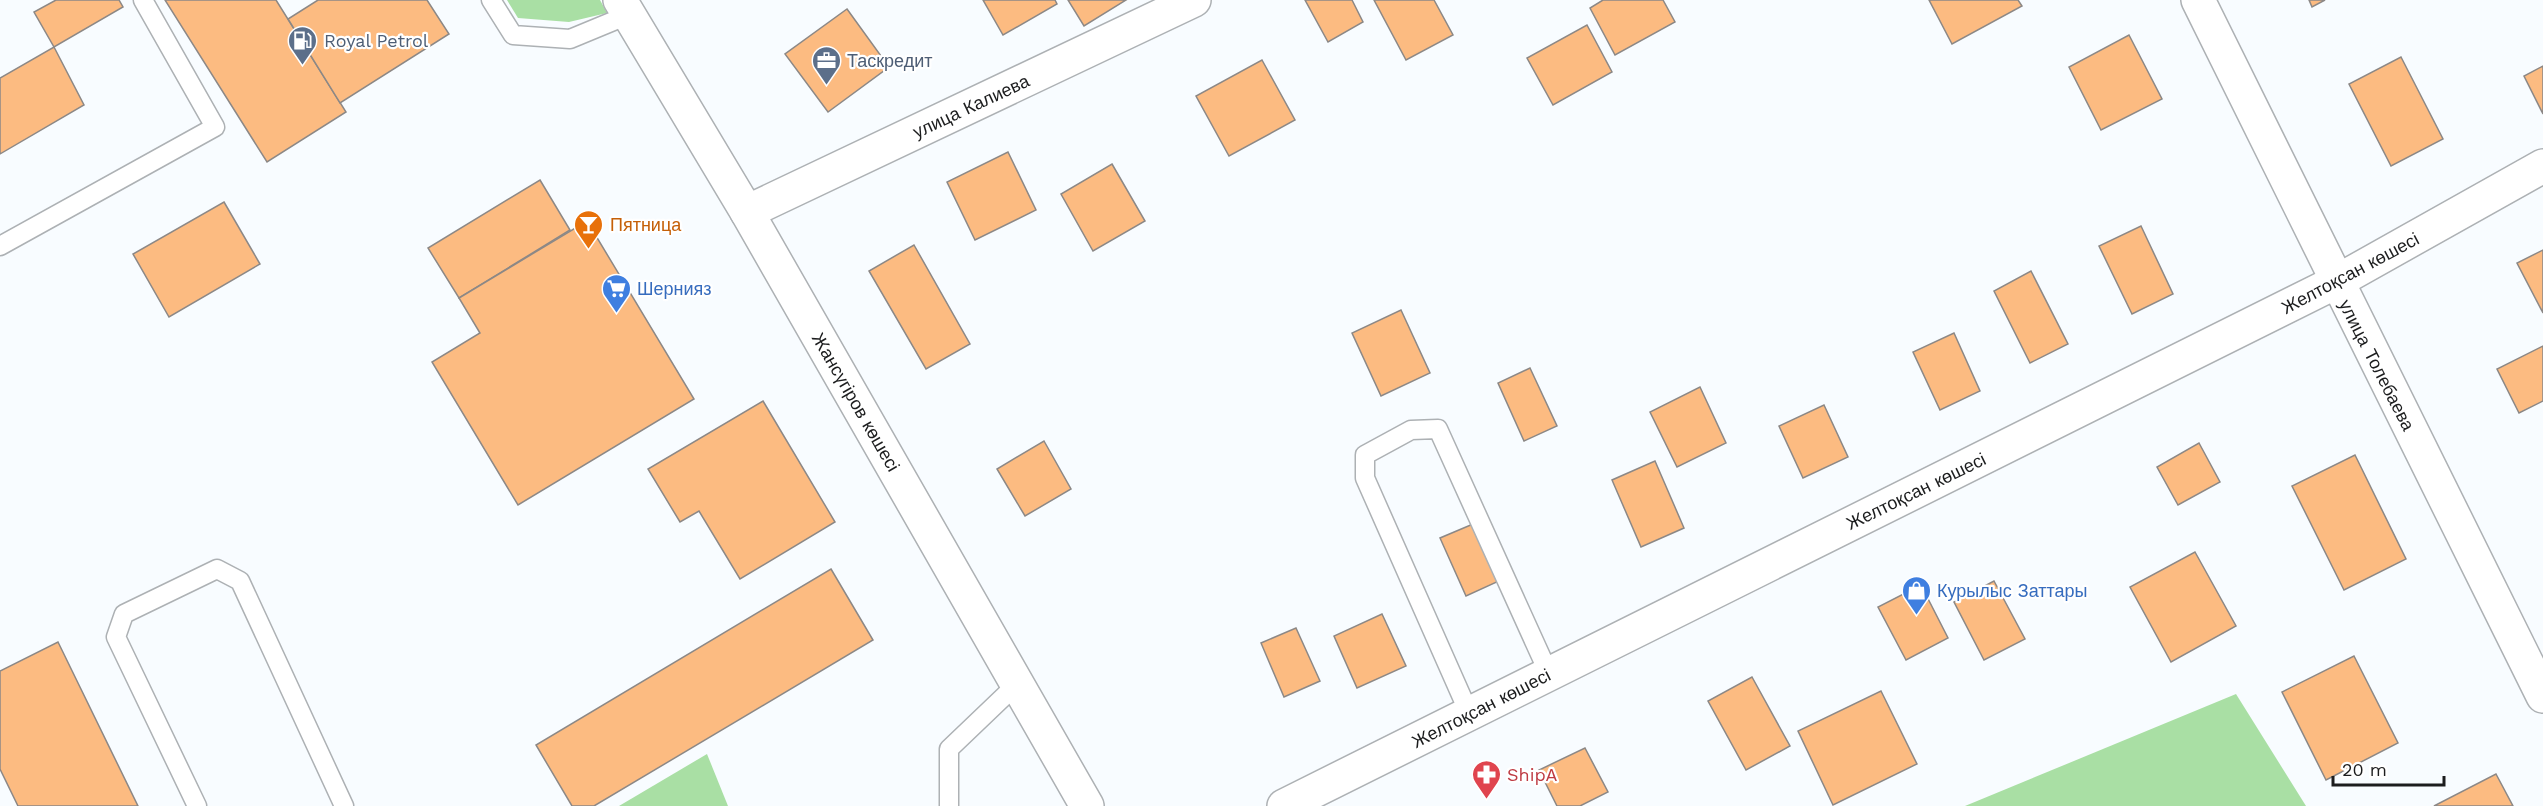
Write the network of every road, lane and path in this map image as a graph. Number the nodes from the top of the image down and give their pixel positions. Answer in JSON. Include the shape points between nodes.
{"nodes":[{"id":1,"x":143,"y":0,"type":"edge"},
{"id":2,"x":491,"y":0,"type":"edge"},
{"id":3,"x":2198,"y":0,"type":"edge"},
{"id":4,"x":1177,"y":4,"type":"edge"},
{"id":5,"x":624,"y":8,"type":"edge"},
{"id":6,"x":2543,"y":166,"type":"edge"},
{"id":7,"x":747,"y":212,"type":"junction"},
{"id":8,"x":0,"y":246,"type":"edge"},
{"id":9,"x":2336,"y":282,"type":"junction"},
{"id":10,"x":1549,"y":674,"type":"junction"},
{"id":11,"x":1017,"y":684,"type":"junction"},
{"id":12,"x":2543,"y":696,"type":"edge"},
{"id":13,"x":1469,"y":713,"type":"junction"},
{"id":14,"x":197,"y":806,"type":"edge"},
{"id":15,"x":344,"y":806,"type":"edge"},
{"id":16,"x":949,"y":806,"type":"edge"},
{"id":17,"x":1087,"y":806,"type":"edge"},
{"id":18,"x":1284,"y":806,"type":"edge"}],
"edges":[{"from":1,"to":8,"type":"lane","via":[[215,127]]},
{"from":2,"to":5,"type":"lane","via":[[513,35],[570,39]]},
{"from":3,"to":9,"type":"main road","name":"улица Толебаева"},
{"from":4,"to":7,"type":"main road","name":"улица Калиева"},
{"from":5,"to":7,"type":"main road","name":"Жансүгіров көшесі"},
{"from":6,"to":9,"type":"main road","name":"Желтоқсан көшесі"},
{"from":7,"to":11,"type":"main road","name":"Жансүгіров көшесі"},
{"from":9,"to":10,"type":"main road","name":"Желтоқсан көшесі"},
{"from":9,"to":12,"type":"main road","name":"улица Толебаева"},
{"from":10,"to":13,"type":"main road","name":"Желтоқсан көшесі"},
{"from":10,"to":13,"type":"lane","via":[[1438,429],[1411,429],[1365,455],[1365,478]]},
{"from":11,"to":16,"type":"lane","via":[[949,749]]},
{"from":11,"to":17,"type":"main road","name":"Жансүгіров көшесі"},
{"from":13,"to":18,"type":"main road","name":"Желтоқсан көшесі"},
{"from":14,"to":15,"type":"lane","via":[[116,637],[124,614],[217,569],[240,581]]}]}
